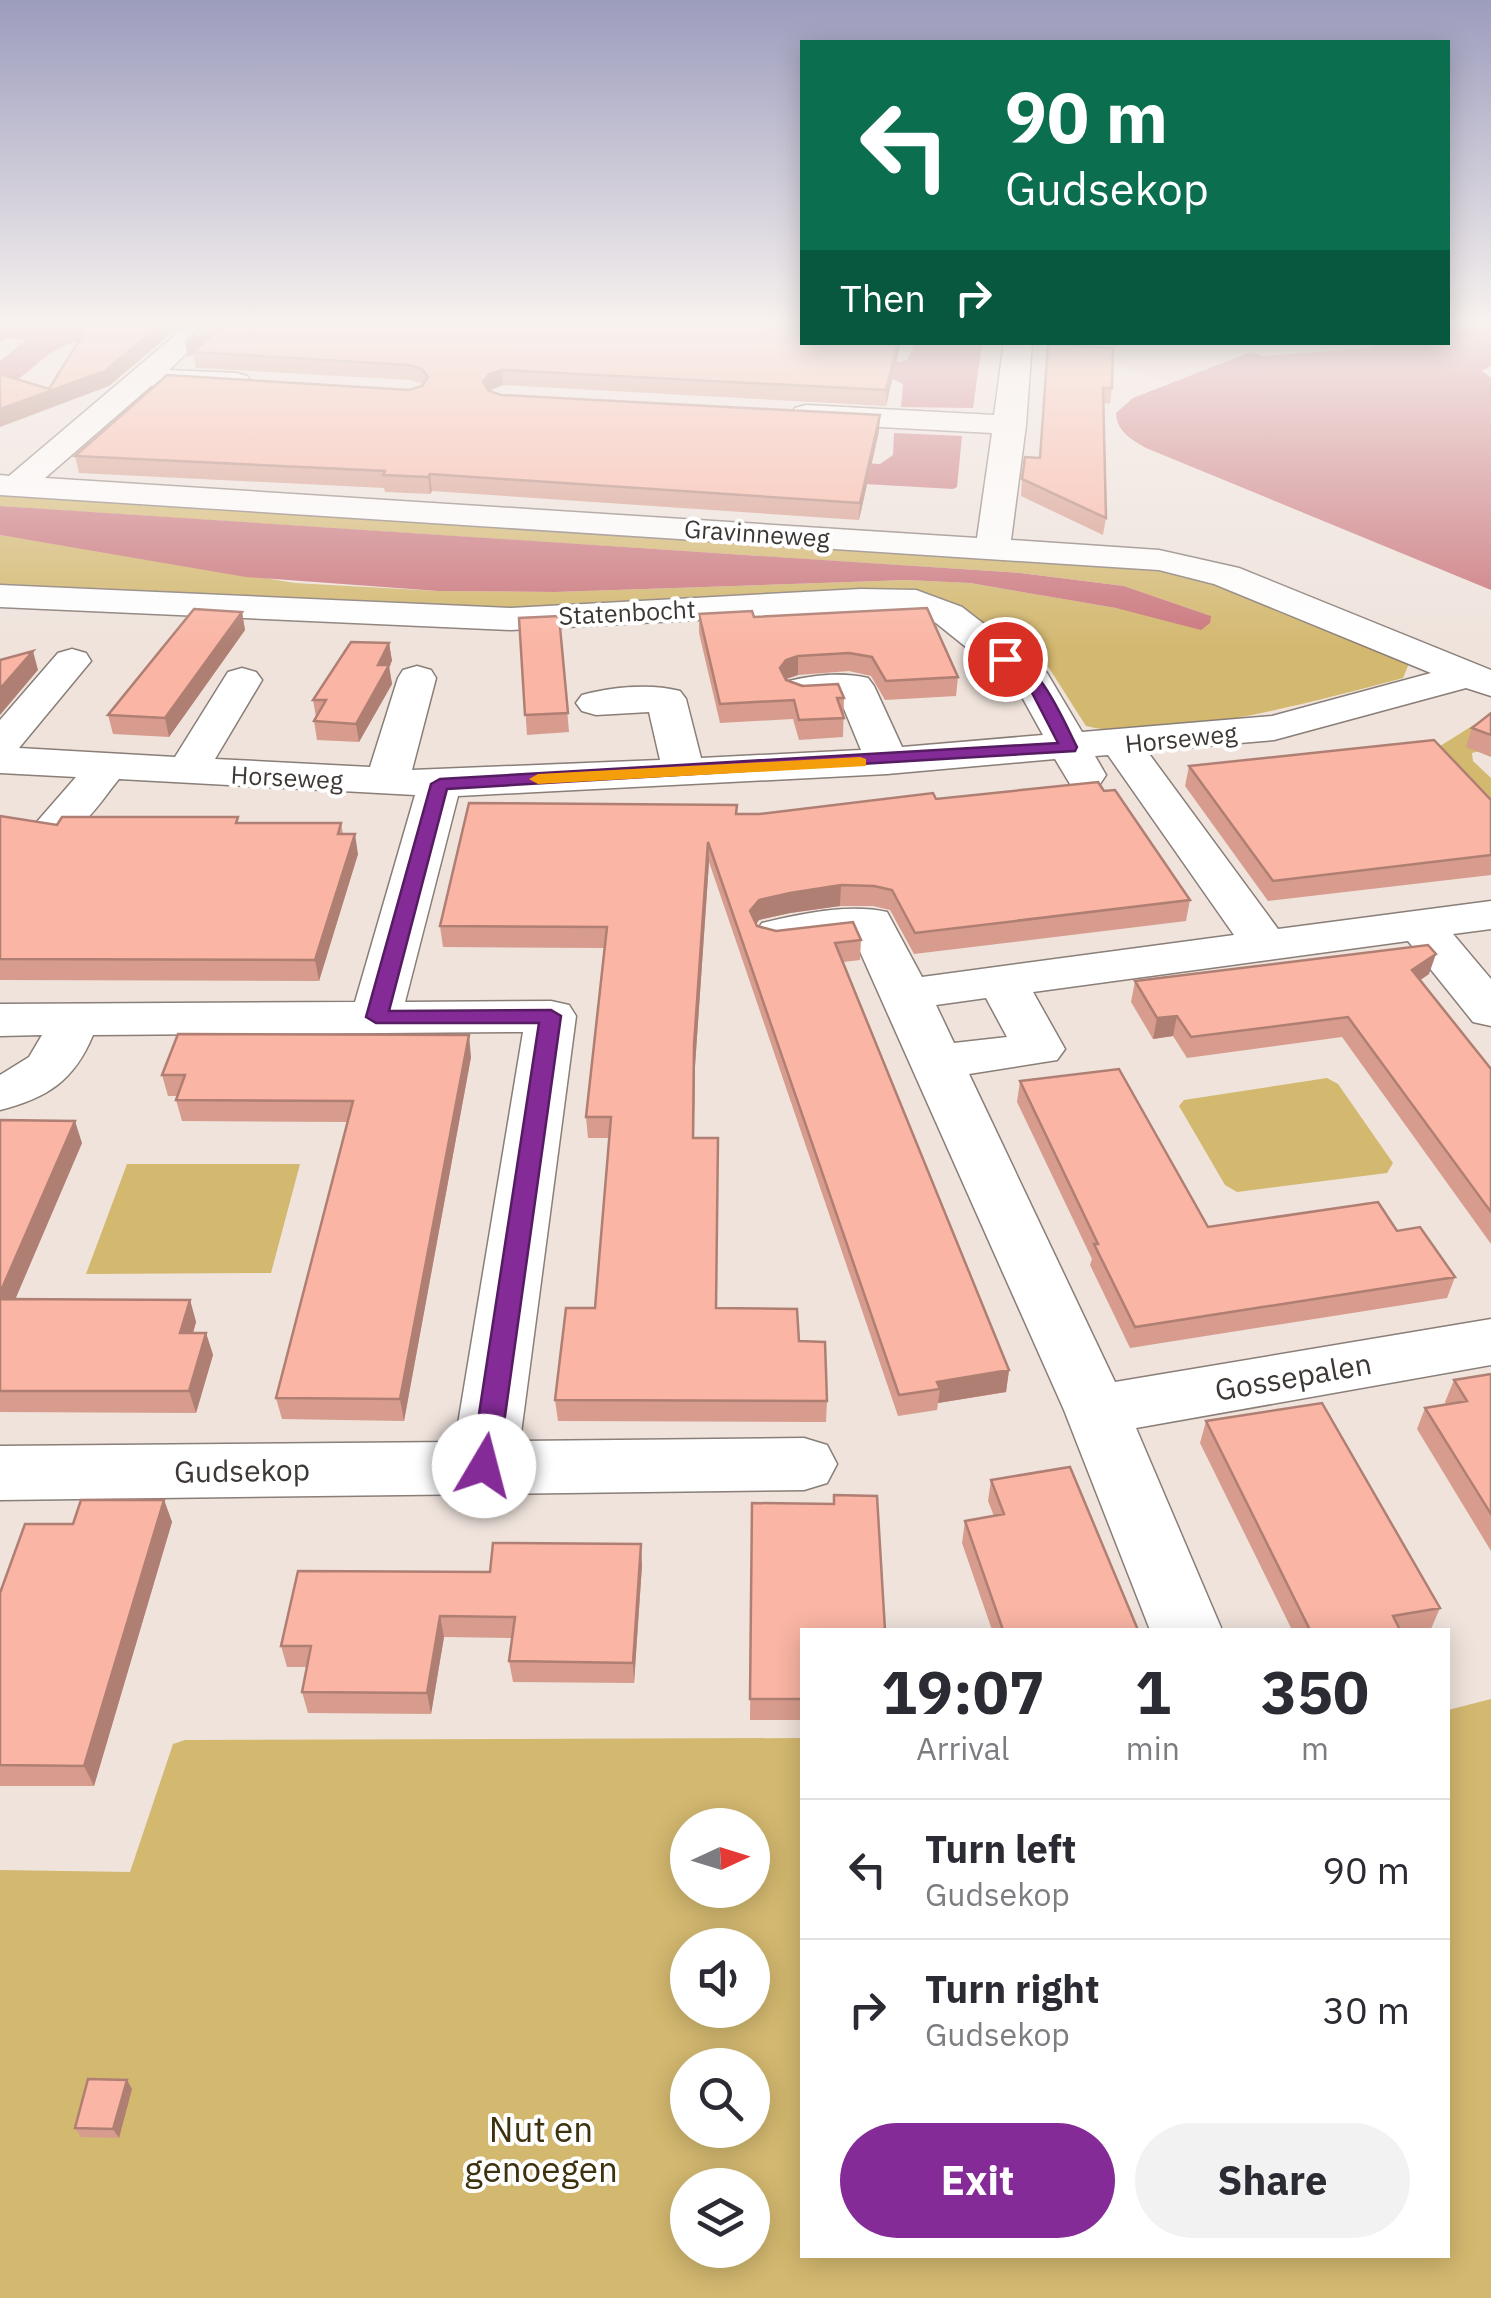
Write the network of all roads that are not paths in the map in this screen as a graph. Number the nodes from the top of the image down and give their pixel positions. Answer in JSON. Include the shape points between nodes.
{"nodes":[{"id":1,"x":38,"y":433,"type":"dead end"},
{"id":2,"x":80,"y":433,"type":"edge"},
{"id":3,"x":1009,"y":433,"type":"edge"},
{"id":4,"x":70,"y":442,"type":"junction"},
{"id":5,"x":8,"y":486,"type":"edge"},
{"id":6,"x":993,"y":547,"type":"junction"},
{"id":7,"x":0,"y":596,"type":"edge"},
{"id":8,"x":72,"y":661,"type":"dead end"},
{"id":9,"x":417,"y":678,"type":"dead end"},
{"id":10,"x":242,"y":680,"type":"dead end"},
{"id":11,"x":1480,"y":680,"type":"edge"},
{"id":12,"x":804,"y":689,"type":"edge"},
{"id":13,"x":596,"y":703,"type":"dead end"},
{"id":14,"x":0,"y":744,"type":"edge"},
{"id":15,"x":1121,"y":744,"type":"junction"},
{"id":16,"x":1069,"y":747,"type":"junction"},
{"id":17,"x":0,"y":760,"type":"edge"},
{"id":18,"x":902,"y":760,"type":"junction"},
{"id":19,"x":108,"y":766,"type":"junction"},
{"id":20,"x":187,"y":771,"type":"junction"},
{"id":21,"x":683,"y":772,"type":"junction"},
{"id":22,"x":387,"y":782,"type":"junction"},
{"id":23,"x":440,"y":784,"type":"junction"},
{"id":24,"x":1090,"y":784,"type":"edge"},
{"id":25,"x":938,"y":799,"type":"edge"},
{"id":26,"x":57,"y":824,"type":"edge"},
{"id":27,"x":1491,"y":915,"type":"edge"},
{"id":28,"x":1420,"y":924,"type":"junction"},
{"id":29,"x":777,"y":934,"type":"edge"},
{"id":30,"x":1266,"y":947,"type":"junction"},
{"id":31,"x":1002,"y":980,"type":"junction"},
{"id":32,"x":906,"y":994,"type":"junction"},
{"id":33,"x":1491,"y":1011,"type":"edge"},
{"id":34,"x":376,"y":1017,"type":"junction"},
{"id":35,"x":0,"y":1020,"type":"edge"},
{"id":36,"x":72,"y":1021,"type":"junction"},
{"id":37,"x":937,"y":1062,"type":"junction"},
{"id":38,"x":0,"y":1094,"type":"edge"},
{"id":39,"x":1491,"y":1342,"type":"edge"},
{"id":40,"x":1096,"y":1410,"type":"junction"},
{"id":41,"x":804,"y":1464,"type":"dead end"},
{"id":42,"x":484,"y":1466,"type":"junction"},
{"id":43,"x":0,"y":1473,"type":"edge"},
{"id":44,"x":1185,"y":1628,"type":"edge"}],
"edges":[{"from":1,"to":4,"type":"street"},
{"from":2,"to":4,"type":"street"},
{"from":3,"to":6,"type":"street"},
{"from":4,"to":5,"type":"street"},
{"from":5,"to":6,"type":"street","name":"Gravinneweg"},
{"from":6,"to":11,"type":"street","name":"Gravinneweg","via":[[1160,560],[1226,576]]},
{"from":7,"to":16,"type":"street","name":"Statenbocht","via":[[511,618],[916,602],[949,615],[1033,680]]},
{"from":8,"to":14,"type":"street"},
{"from":9,"to":22,"type":"street","name":"Horseweg"},
{"from":10,"to":20,"type":"street","name":"Horseweg"},
{"from":11,"to":15,"type":"street","name":"Horseweg","via":[[1274,728]]},
{"from":12,"to":18,"type":"street","via":[[854,686]]},
{"from":13,"to":21,"type":"street","via":[[666,699]]},
{"from":15,"to":16,"type":"street","name":"Horseweg"},
{"from":15,"to":30,"type":"street"},
{"from":16,"to":18,"type":"street","name":"Horseweg"},
{"from":16,"to":24,"type":"street","name":"Statenbocht"},
{"from":17,"to":19,"type":"street","name":"Horseweg"},
{"from":18,"to":21,"type":"street","name":"Horseweg","via":[[752,788]]},
{"from":18,"to":25,"type":"street"},
{"from":19,"to":20,"type":"street","name":"Horseweg"},
{"from":19,"to":26,"type":"street"},
{"from":20,"to":22,"type":"street","name":"Horseweg"},
{"from":21,"to":23,"type":"street","name":"Horseweg"},
{"from":22,"to":23,"type":"street","name":"Horseweg"},
{"from":23,"to":34,"type":"street"},
{"from":27,"to":28,"type":"street"},
{"from":28,"to":30,"type":"street"},
{"from":28,"to":33,"type":"street"},
{"from":29,"to":32,"type":"street","via":[[870,922]]},
{"from":30,"to":31,"type":"street"},
{"from":31,"to":32,"type":"street"},
{"from":31,"to":37,"type":"street","via":[[1039,1049]]},
{"from":32,"to":37,"type":"street"},
{"from":34,"to":36,"type":"street"},
{"from":34,"to":42,"type":"street","via":[[551,1016]]},
{"from":35,"to":36,"type":"street"},
{"from":36,"to":38,"type":"street","via":[[62,1053],[30,1086]]},
{"from":37,"to":40,"type":"street"},
{"from":39,"to":40,"type":"street","name":"Gossepalen"},
{"from":40,"to":44,"type":"street"},
{"from":41,"to":42,"type":"street","name":"Gudsekop"},
{"from":42,"to":43,"type":"street","name":"Gudsekop"}]}
